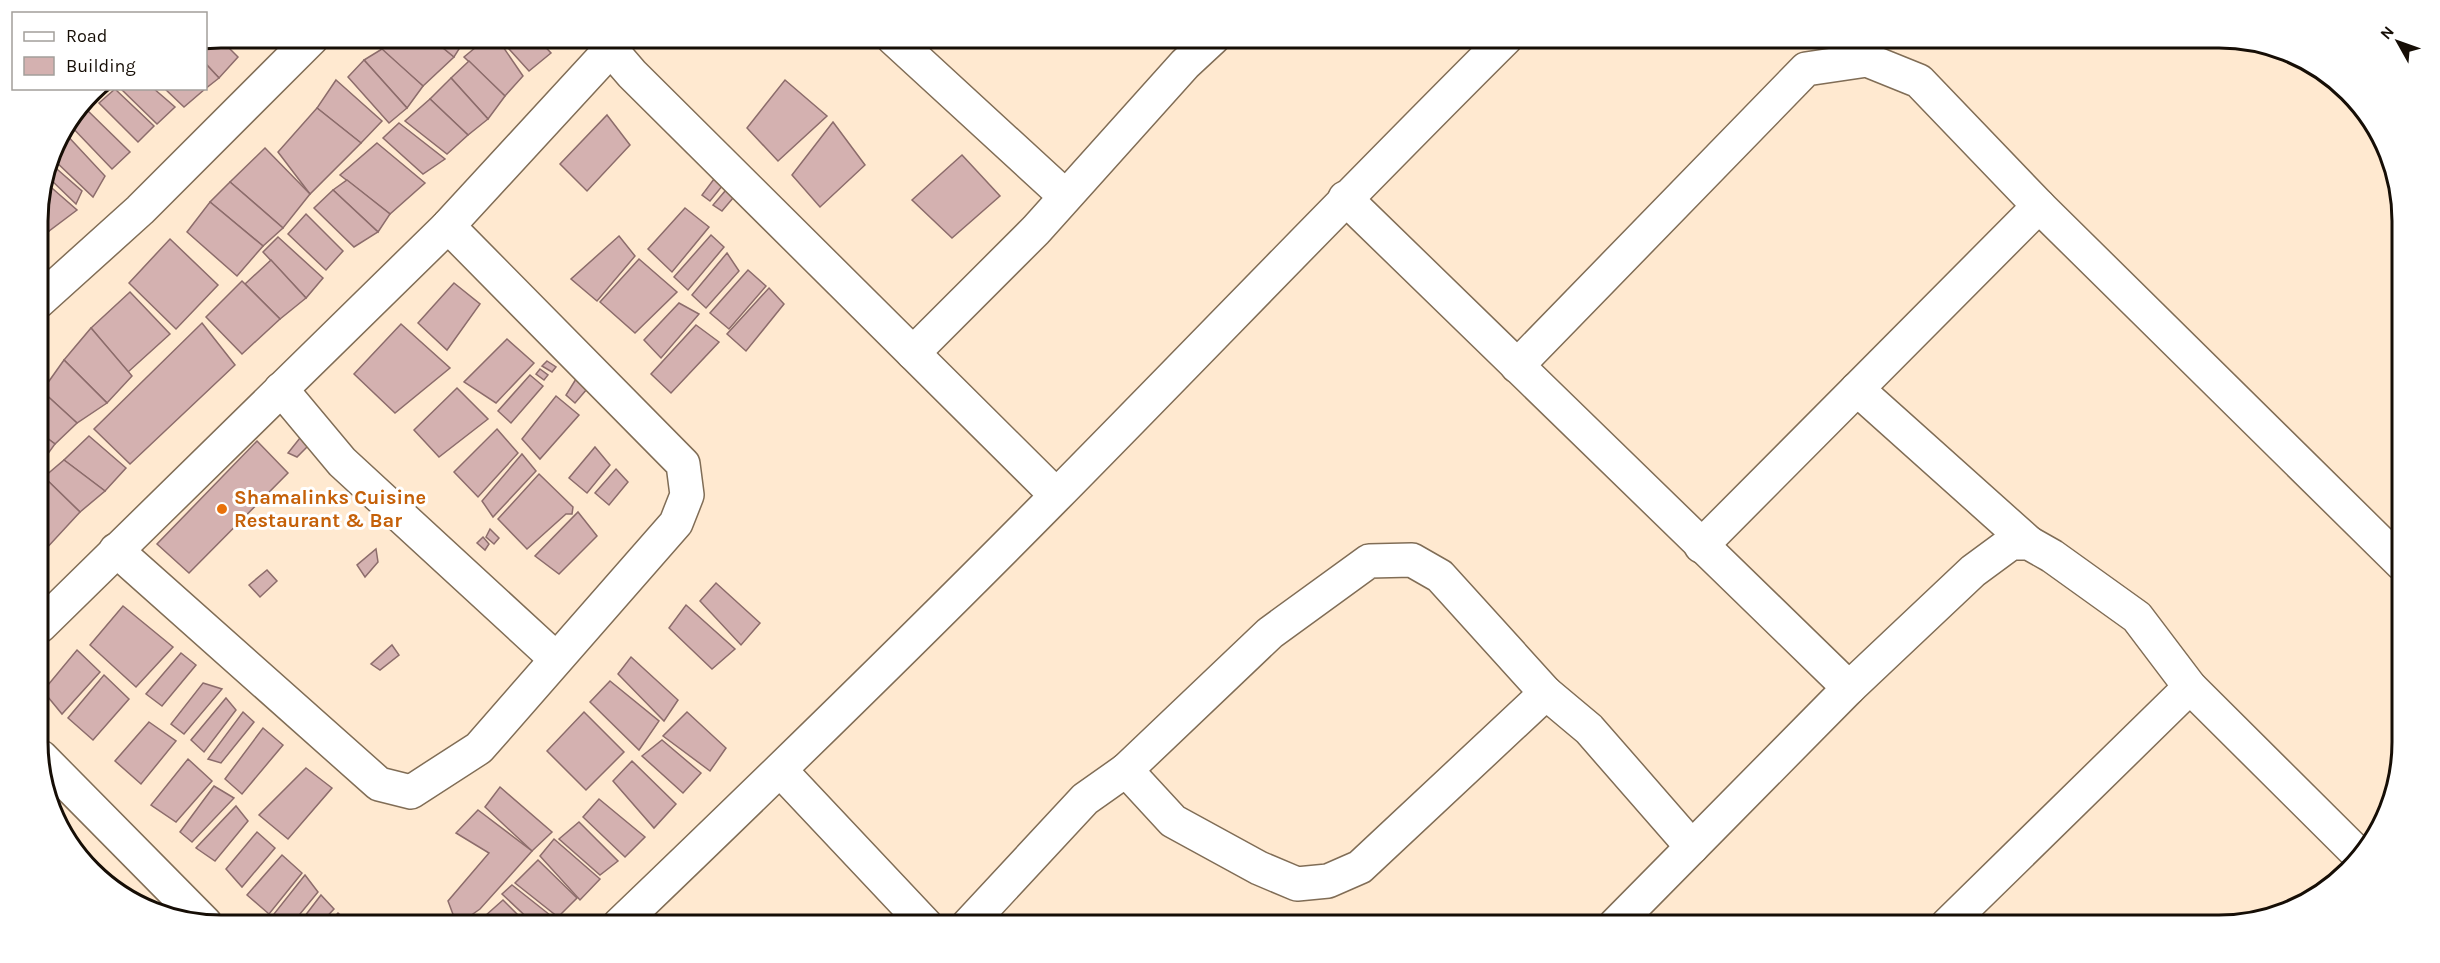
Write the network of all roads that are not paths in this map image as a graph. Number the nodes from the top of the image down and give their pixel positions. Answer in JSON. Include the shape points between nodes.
{"nodes":[{"id":1,"x":302,"y":48,"type":"edge"},
{"id":2,"x":602,"y":48,"type":"edge"},
{"id":3,"x":610,"y":48,"type":"edge"},
{"id":4,"x":904,"y":48,"type":"edge"},
{"id":5,"x":1202,"y":48,"type":"edge"},
{"id":6,"x":1496,"y":48,"type":"edge"},
{"id":7,"x":1065,"y":196,"type":"junction"},
{"id":8,"x":1345,"y":198,"type":"junction"},
{"id":9,"x":2039,"y":206,"type":"junction"},
{"id":10,"x":448,"y":226,"type":"junction"},
{"id":11,"x":48,"y":294,"type":"edge"},
{"id":12,"x":913,"y":353,"type":"junction"},
{"id":13,"x":1517,"y":366,"type":"junction"},
{"id":14,"x":280,"y":389,"type":"junction"},
{"id":15,"x":1857,"y":389,"type":"junction"},
{"id":16,"x":1056,"y":495,"type":"junction"},
{"id":17,"x":2029,"y":543,"type":"junction"},
{"id":18,"x":1701,"y":546,"type":"junction"},
{"id":19,"x":116,"y":550,"type":"junction"},
{"id":20,"x":2392,"y":554,"type":"edge"},
{"id":21,"x":48,"y":618,"type":"edge"},
{"id":22,"x":556,"y":659,"type":"junction"},
{"id":23,"x":2190,"y":687,"type":"junction"},
{"id":24,"x":1849,"y":688,"type":"junction"},
{"id":25,"x":1546,"y":693,"type":"junction"},
{"id":26,"x":49,"y":765,"type":"edge"},
{"id":27,"x":780,"y":770,"type":"junction"},
{"id":28,"x":1126,"y":770,"type":"junction"},
{"id":29,"x":1692,"y":847,"type":"junction"},
{"id":30,"x":2353,"y":850,"type":"edge"},
{"id":31,"x":195,"y":913,"type":"edge"},
{"id":32,"x":630,"y":915,"type":"edge"},
{"id":33,"x":917,"y":915,"type":"edge"},
{"id":34,"x":977,"y":915,"type":"edge"},
{"id":35,"x":1625,"y":915,"type":"edge"},
{"id":36,"x":1957,"y":915,"type":"edge"}],
"edges":[{"from":1,"to":11,"type":"street","via":[[140,210]]},
{"from":2,"to":10,"type":"street"},
{"from":3,"to":12,"type":"street"},
{"from":4,"to":7,"type":"street"},
{"from":5,"to":7,"type":"street"},
{"from":6,"to":8,"type":"street"},
{"from":7,"to":12,"type":"street"},
{"from":8,"to":13,"type":"street"},
{"from":8,"to":16,"type":"street"},
{"from":9,"to":13,"type":"street","via":[[1919,81],[1868,60],[1806,69]]},
{"from":9,"to":15,"type":"street"},
{"from":9,"to":20,"type":"street"},
{"from":10,"to":14,"type":"street"},
{"from":10,"to":22,"type":"street","via":[[683,464],[687,495],[676,523]]},
{"from":12,"to":16,"type":"street"},
{"from":13,"to":18,"type":"street"},
{"from":14,"to":19,"type":"street"},
{"from":14,"to":22,"type":"street","via":[[342,462]]},
{"from":15,"to":17,"type":"street"},
{"from":15,"to":18,"type":"street"},
{"from":16,"to":27,"type":"street"},
{"from":17,"to":23,"type":"street","via":[[2137,617]]},
{"from":17,"to":24,"type":"street","via":[[2011,543],[1973,571]]},
{"from":18,"to":24,"type":"street"},
{"from":19,"to":21,"type":"street"},
{"from":19,"to":22,"type":"street","via":[[379,784],[411,792],[479,748]]},
{"from":23,"to":30,"type":"street"},
{"from":23,"to":36,"type":"street"},
{"from":24,"to":29,"type":"street"},
{"from":25,"to":28,"type":"street","via":[[1360,867],[1328,881],[1297,884],[1249,863],[1173,821]]},
{"from":25,"to":28,"type":"street","via":[[1440,576],[1412,560],[1370,561],[1270,633]]},
{"from":25,"to":29,"type":"street","via":[[1589,729]]},
{"from":26,"to":31,"type":"street"},
{"from":27,"to":32,"type":"street"},
{"from":27,"to":33,"type":"street"},
{"from":28,"to":34,"type":"street","via":[[1085,799]]},
{"from":29,"to":35,"type":"street"}]}
